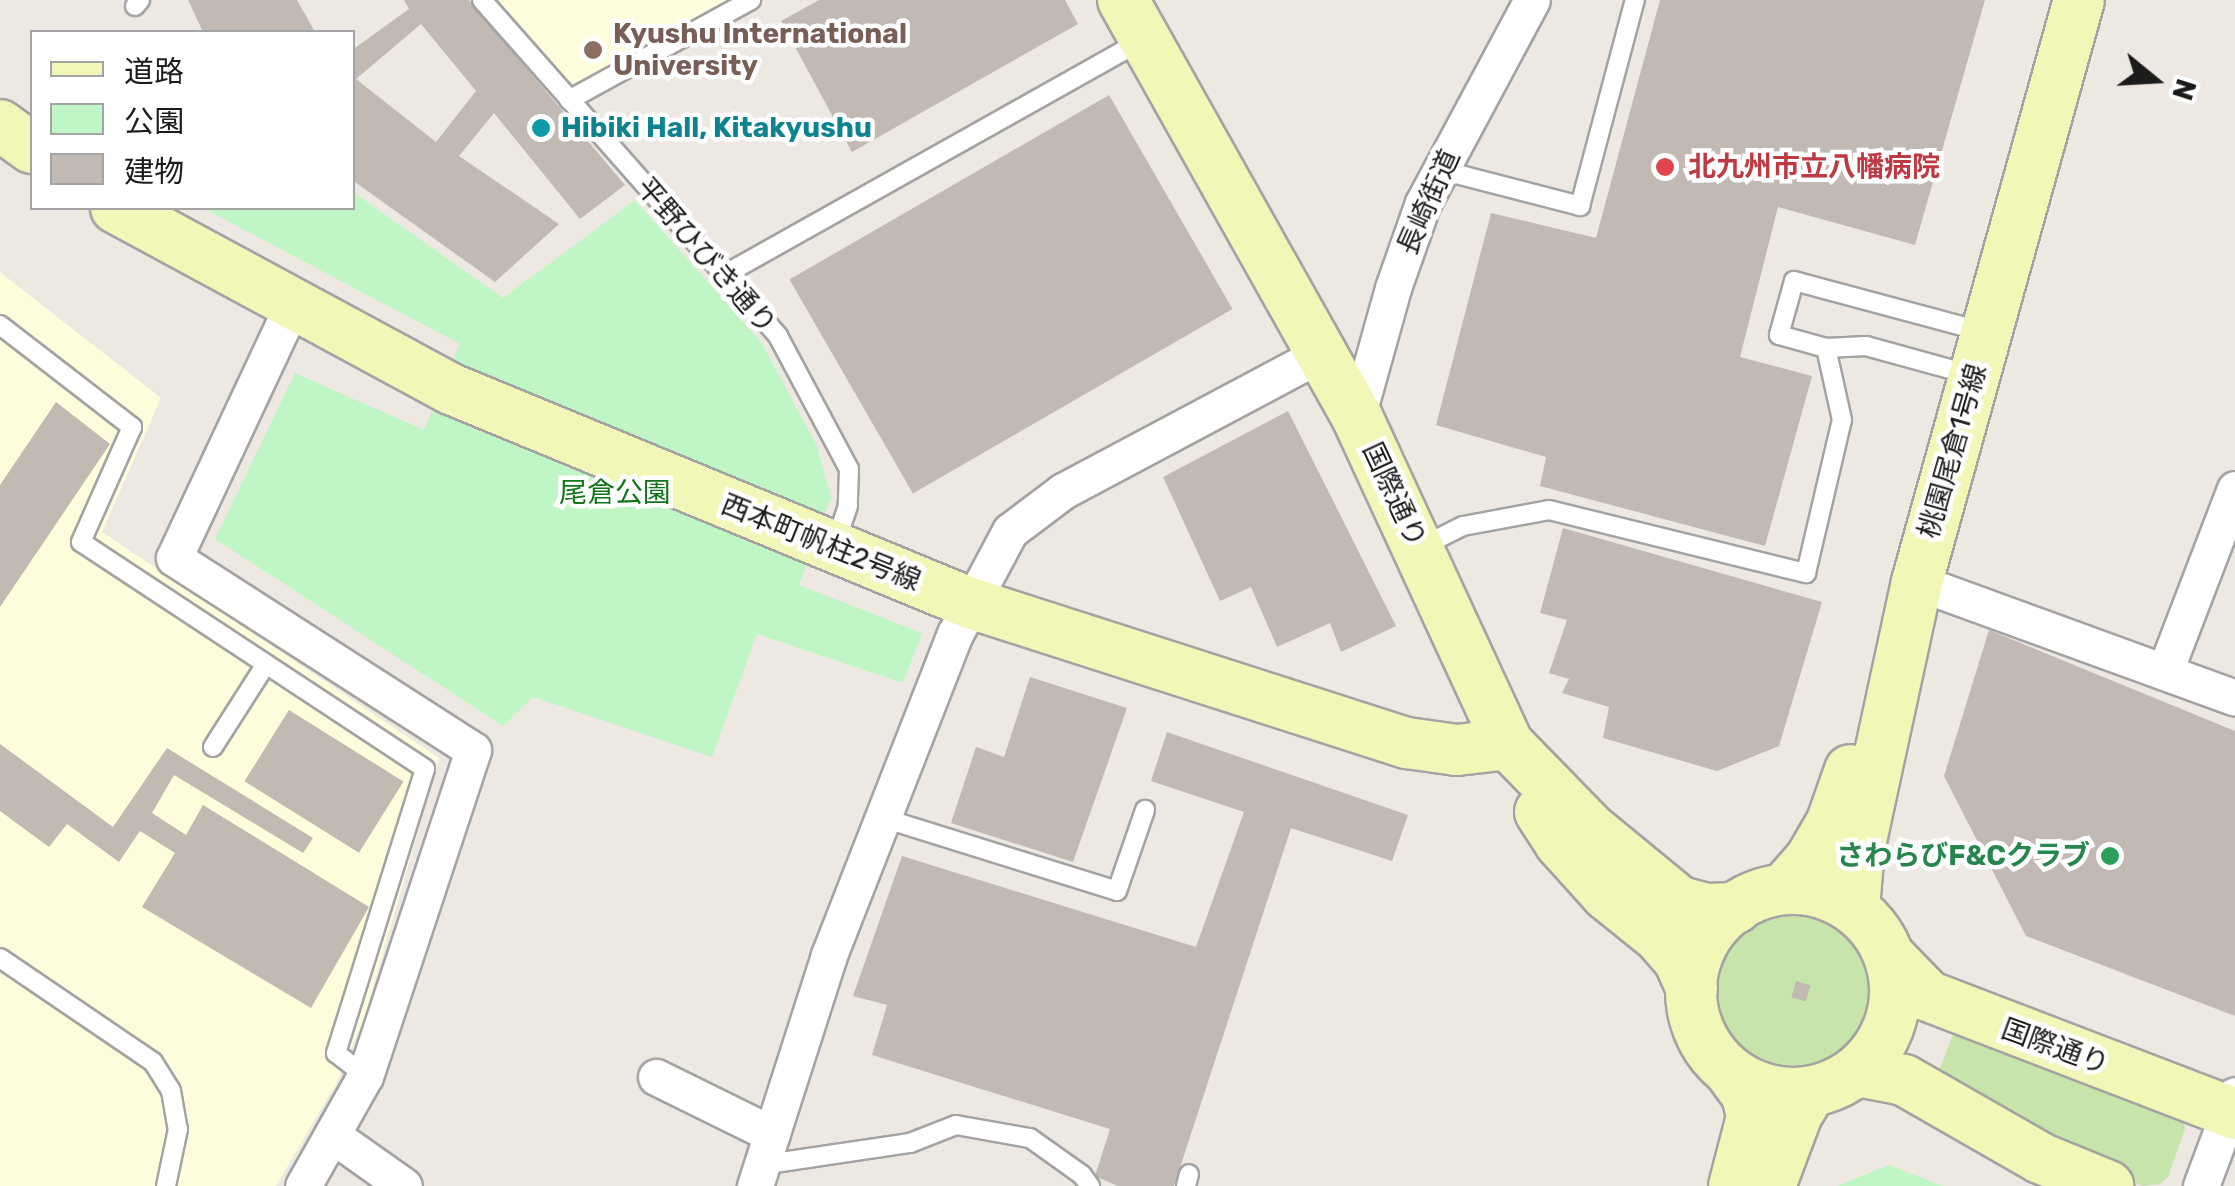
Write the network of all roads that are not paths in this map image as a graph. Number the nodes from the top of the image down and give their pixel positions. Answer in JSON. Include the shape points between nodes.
{"nodes":[{"id":1,"x":482,"y":0,"type":"edge"},
{"id":2,"x":751,"y":0,"type":"edge"},
{"id":3,"x":1532,"y":0,"type":"edge"},
{"id":4,"x":1635,"y":0,"type":"edge"},
{"id":5,"x":2078,"y":0,"type":"edge"},
{"id":6,"x":1134,"y":19,"type":"edge"},
{"id":7,"x":569,"y":100,"type":"junction"},
{"id":8,"x":0,"y":125,"type":"edge"},
{"id":9,"x":30,"y":147,"type":"edge"},
{"id":10,"x":1441,"y":170,"type":"junction"},
{"id":11,"x":120,"y":210,"type":"edge"},
{"id":12,"x":724,"y":275,"type":"junction"},
{"id":13,"x":292,"y":306,"type":"junction"},
{"id":14,"x":0,"y":325,"type":"edge"},
{"id":15,"x":1826,"y":348,"type":"junction"},
{"id":16,"x":1322,"y":354,"type":"junction"},
{"id":17,"x":1981,"y":354,"type":"junction"},
{"id":18,"x":1358,"y":416,"type":"junction"},
{"id":19,"x":2235,"y":488,"type":"edge"},
{"id":20,"x":834,"y":548,"type":"junction"},
{"id":21,"x":1418,"y":548,"type":"junction"},
{"id":22,"x":1916,"y":582,"type":"junction"},
{"id":23,"x":970,"y":603,"type":"junction"},
{"id":24,"x":266,"y":664,"type":"junction"},
{"id":25,"x":2165,"y":671,"type":"junction"},
{"id":26,"x":2235,"y":698,"type":"edge"},
{"id":27,"x":1508,"y":744,"type":"junction"},
{"id":28,"x":214,"y":748,"type":"dead end"},
{"id":29,"x":1144,"y":810,"type":"dead end"},
{"id":30,"x":883,"y":818,"type":"junction"},
{"id":31,"x":1786,"y":887,"type":"junction"},
{"id":32,"x":1736,"y":908,"type":"junction"},
{"id":33,"x":1854,"y":908,"type":"junction"},
{"id":34,"x":1890,"y":957,"type":"junction"},
{"id":35,"x":0,"y":958,"type":"edge"},
{"id":36,"x":1692,"y":989,"type":"junction"},
{"id":37,"x":1856,"y":1071,"type":"junction"},
{"id":38,"x":1731,"y":1072,"type":"junction"},
{"id":39,"x":365,"y":1076,"type":"junction"},
{"id":40,"x":656,"y":1077,"type":"dead end"},
{"id":41,"x":1812,"y":1092,"type":"junction"},
{"id":42,"x":2233,"y":1107,"type":"edge"},
{"id":43,"x":332,"y":1135,"type":"junction"},
{"id":44,"x":763,"y":1162,"type":"edge"},
{"id":45,"x":166,"y":1186,"type":"edge"},
{"id":46,"x":303,"y":1186,"type":"edge"},
{"id":47,"x":404,"y":1186,"type":"edge"},
{"id":48,"x":1090,"y":1186,"type":"edge"},
{"id":49,"x":1734,"y":1186,"type":"edge"},
{"id":50,"x":1770,"y":1186,"type":"edge"},
{"id":51,"x":2108,"y":1186,"type":"edge"},
{"id":52,"x":2202,"y":1186,"type":"edge"}],
"edges":[{"from":1,"to":7,"type":"lane","name":"平野ひびき通り"},
{"from":2,"to":7,"type":"lane"},
{"from":3,"to":10,"type":"street","name":"長崎街道"},
{"from":4,"to":10,"type":"lane","via":[[1580,206]]},
{"from":5,"to":17,"type":"street","name":"桃園尾倉1号線"},
{"from":6,"to":12,"type":"lane"},
{"from":6,"to":16,"type":"street","name":"国際通り"},
{"from":7,"to":12,"type":"lane","name":"平野ひびき通り"},
{"from":8,"to":9,"type":"street"},
{"from":10,"to":18,"type":"street","name":"長崎街道","via":[[1393,288]]},
{"from":11,"to":13,"type":"street","name":"西本町帆柱2号線"},
{"from":12,"to":20,"type":"lane","name":"平野ひびき通り","via":[[778,336],[849,469],[848,506]]},
{"from":13,"to":20,"type":"street","name":"西本町帆柱2号線","via":[[450,390]]},
{"from":13,"to":39,"type":"street","via":[[174,558],[474,750]]},
{"from":14,"to":24,"type":"lane","via":[[132,427],[82,542]]},
{"from":15,"to":17,"type":"lane"},
{"from":15,"to":17,"type":"lane","via":[[1780,335],[1794,281]]},
{"from":15,"to":21,"type":"lane","via":[[1842,420],[1806,572],[1549,510],[1463,526]]},
{"from":16,"to":18,"type":"street","name":"国際通り"},
{"from":16,"to":23,"type":"street","via":[[1063,492],[1010,531]]},
{"from":17,"to":22,"type":"street","name":"桃園尾倉1号線"},
{"from":18,"to":21,"type":"street","name":"国際通り"},
{"from":19,"to":25,"type":"street"},
{"from":20,"to":23,"type":"street","name":"西本町帆柱2号線"},
{"from":21,"to":27,"type":"street","name":"国際通り"},
{"from":22,"to":25,"type":"street"},
{"from":22,"to":31,"type":"street","via":[[1831,824]]},
{"from":22,"to":33,"type":"street","name":"桃園尾倉1号線","via":[[1859,850]]},
{"from":23,"to":27,"type":"street","name":"西本町帆柱2号線","via":[[1407,743],[1457,750]]},
{"from":23,"to":30,"type":"street"},
{"from":24,"to":28,"type":"lane"},
{"from":24,"to":39,"type":"lane","via":[[426,770],[336,1053]]},
{"from":25,"to":26,"type":"street"},
{"from":27,"to":32,"type":"street","name":"国際通り","via":[[1591,829],[1680,902]]},
{"from":27,"to":36,"type":"street","via":[[1526,790],[1560,843],[1607,895],[1659,937]]},
{"from":29,"to":30,"type":"lane","via":[[1117,891]]},
{"from":30,"to":44,"type":"street","via":[[829,955]]},
{"from":31,"to":32,"type":"street"},
{"from":31,"to":33,"type":"street"},
{"from":32,"to":36,"type":"street","via":[[1704,941]]},
{"from":33,"to":34,"type":"street"},
{"from":34,"to":37,"type":"street","via":[[1896,988],[1891,1020],[1878,1048]]},
{"from":34,"to":42,"type":"street","name":"国際通り","via":[[1928,996]]},
{"from":35,"to":45,"type":"lane","via":[[153,1062],[171,1091],[178,1129]]},
{"from":36,"to":38,"type":"street","via":[[1699,1031]]},
{"from":37,"to":41,"type":"street"},
{"from":37,"to":51,"type":"street","via":[[1904,1080],[2040,1158]]},
{"from":38,"to":41,"type":"street","via":[[1783,1093]]},
{"from":38,"to":49,"type":"street","via":[[1752,1117]]},
{"from":39,"to":43,"type":"street"},
{"from":40,"to":44,"type":"street"},
{"from":41,"to":50,"type":"street","via":[[1785,1140]]},
{"from":42,"to":52,"type":"street"},
{"from":43,"to":46,"type":"street"},
{"from":43,"to":47,"type":"street"},
{"from":44,"to":48,"type":"lane","via":[[910,1143],[956,1125],[1030,1138]]}]}
